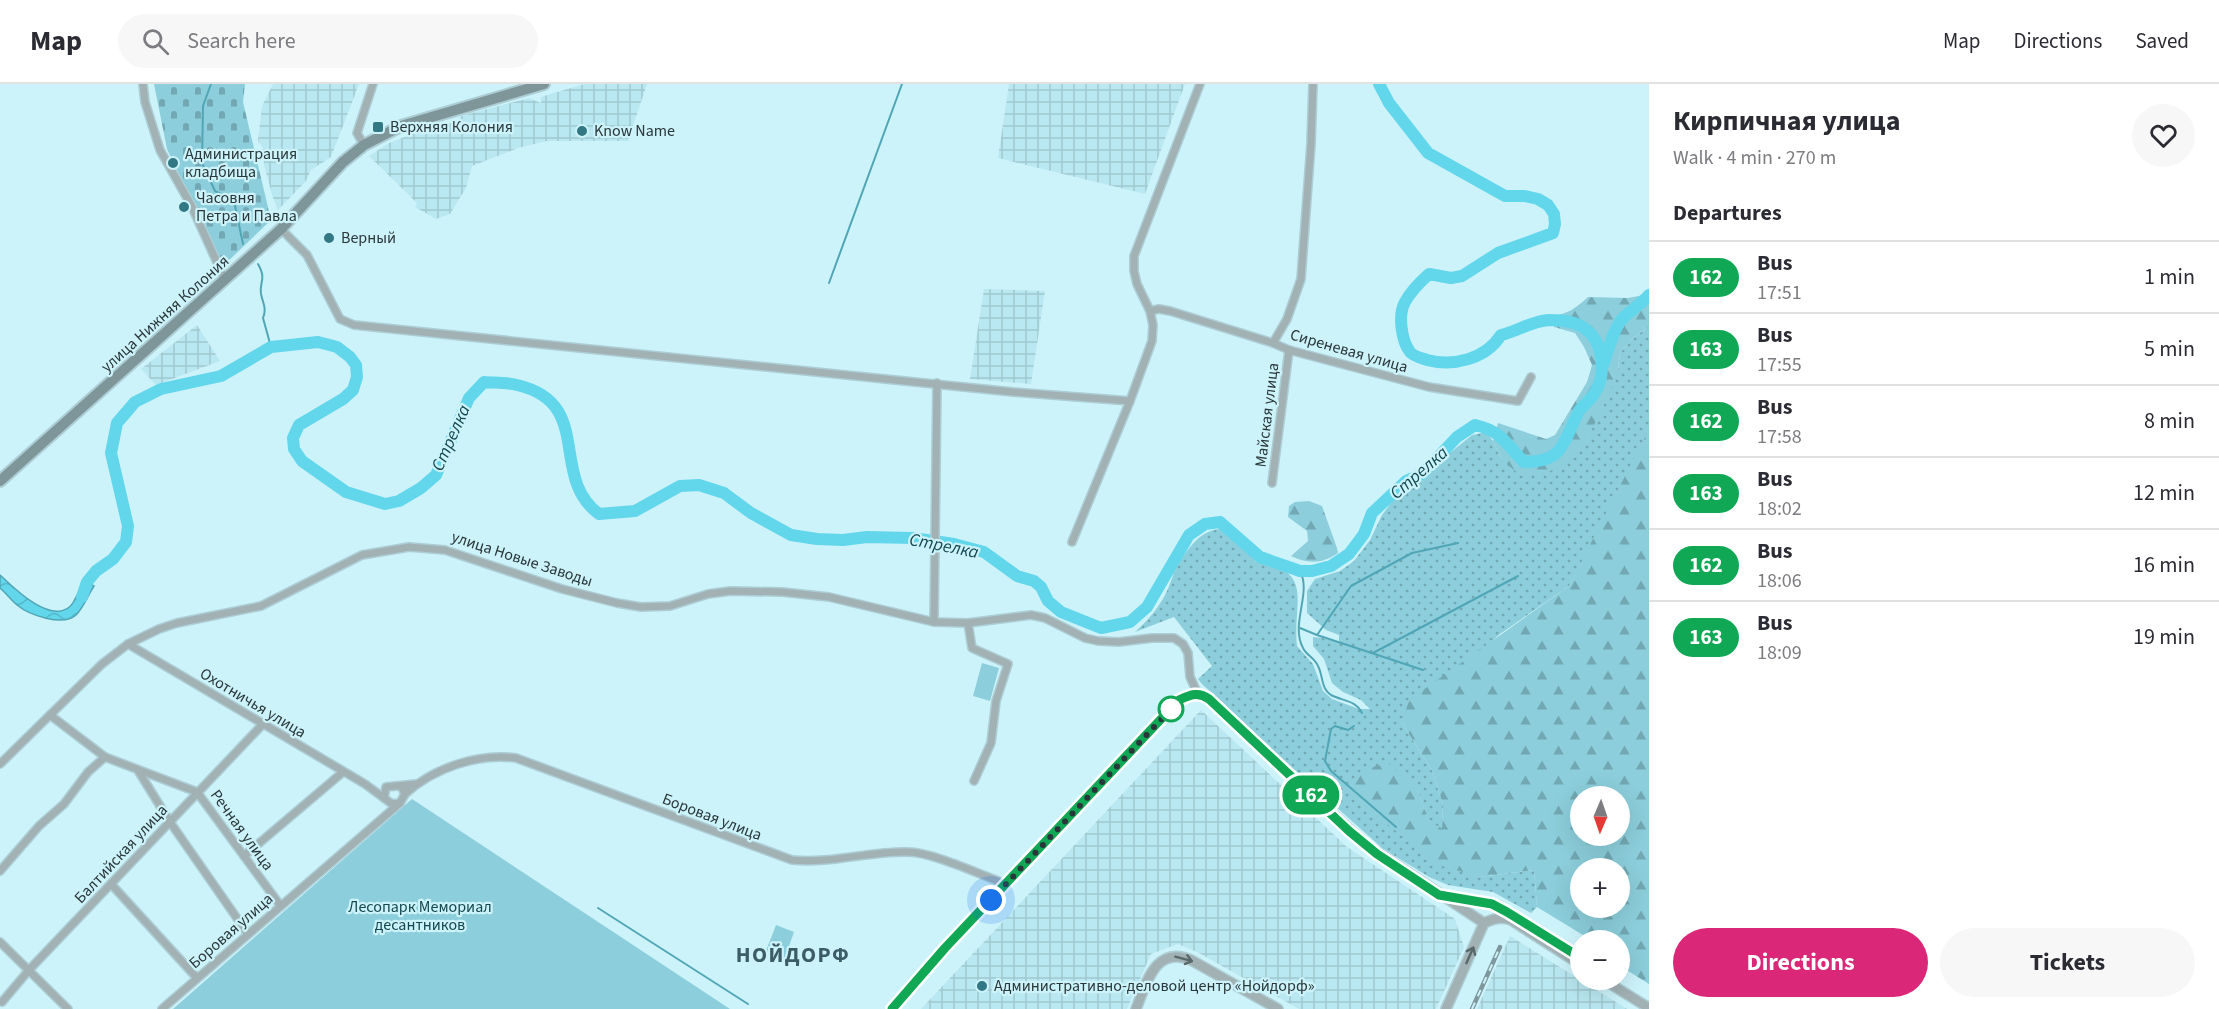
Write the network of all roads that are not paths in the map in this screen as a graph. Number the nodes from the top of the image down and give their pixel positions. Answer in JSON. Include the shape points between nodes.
{"nodes":[{"id":1,"x":143,"y":84,"type":"edge"},
{"id":2,"x":373,"y":84,"type":"edge"},
{"id":3,"x":544,"y":84,"type":"edge"},
{"id":4,"x":1200,"y":84,"type":"edge"},
{"id":5,"x":1313,"y":84,"type":"edge"},
{"id":6,"x":364,"y":145,"type":"junction"},
{"id":7,"x":281,"y":229,"type":"junction"},
{"id":8,"x":225,"y":280,"type":"junction"},
{"id":9,"x":1150,"y":311,"type":"junction"},
{"id":10,"x":1273,"y":343,"type":"junction"},
{"id":11,"x":1289,"y":350,"type":"junction"},
{"id":12,"x":1531,"y":377,"type":"dead end"},
{"id":13,"x":937,"y":383,"type":"junction"},
{"id":14,"x":1130,"y":401,"type":"junction"},
{"id":15,"x":0,"y":481,"type":"edge"},
{"id":16,"x":1272,"y":483,"type":"dead end"},
{"id":17,"x":1072,"y":542,"type":"dead end"},
{"id":18,"x":934,"y":622,"type":"junction"},
{"id":19,"x":968,"y":623,"type":"junction"},
{"id":20,"x":128,"y":644,"type":"junction"},
{"id":21,"x":1195,"y":694,"type":"junction"},
{"id":22,"x":50,"y":715,"type":"junction"},
{"id":23,"x":262,"y":725,"type":"junction"},
{"id":24,"x":105,"y":757,"type":"junction"},
{"id":25,"x":0,"y":764,"type":"edge"},
{"id":26,"x":139,"y":772,"type":"junction"},
{"id":27,"x":343,"y":772,"type":"junction"},
{"id":28,"x":974,"y":781,"type":"dead end"},
{"id":29,"x":365,"y":784,"type":"junction"},
{"id":30,"x":416,"y":784,"type":"junction"},
{"id":31,"x":400,"y":786,"type":"junction"},
{"id":32,"x":386,"y":787,"type":"junction"},
{"id":33,"x":197,"y":792,"type":"junction"},
{"id":34,"x":405,"y":794,"type":"junction"},
{"id":35,"x":386,"y":800,"type":"junction"},
{"id":36,"x":400,"y":803,"type":"junction"},
{"id":37,"x":391,"y":810,"type":"junction"},
{"id":38,"x":170,"y":822,"type":"junction"},
{"id":39,"x":244,"y":856,"type":"junction"},
{"id":40,"x":0,"y":871,"type":"edge"},
{"id":41,"x":111,"y":884,"type":"junction"},
{"id":42,"x":1006,"y":884,"type":"junction"},
{"id":43,"x":1439,"y":895,"type":"junction"},
{"id":44,"x":280,"y":905,"type":"junction"},
{"id":45,"x":1484,"y":923,"type":"junction"},
{"id":46,"x":248,"y":934,"type":"junction"},
{"id":47,"x":0,"y":942,"type":"edge"},
{"id":48,"x":1570,"y":951,"type":"edge"},
{"id":49,"x":1570,"y":958,"type":"edge"},
{"id":50,"x":29,"y":970,"type":"junction"},
{"id":51,"x":197,"y":978,"type":"junction"},
{"id":52,"x":1630,"y":989,"type":"edge"},
{"id":53,"x":1620,"y":990,"type":"edge"},
{"id":54,"x":1649,"y":1001,"type":"edge"},
{"id":55,"x":2,"y":1002,"type":"dead end"},
{"id":56,"x":1649,"y":1008,"type":"edge"},
{"id":57,"x":68,"y":1009,"type":"edge"},
{"id":58,"x":162,"y":1009,"type":"edge"},
{"id":59,"x":892,"y":1009,"type":"edge"},
{"id":60,"x":1136,"y":1009,"type":"edge"},
{"id":61,"x":1278,"y":1009,"type":"edge"},
{"id":62,"x":1446,"y":1009,"type":"edge"}],
"edges":[{"from":1,"to":8,"type":"street","via":[[160,150],[188,199]]},
{"from":2,"to":6,"type":"street","via":[[357,133]]},
{"from":3,"to":6,"type":"main road","name":"улица Нижняя Колония","via":[[401,126]]},
{"from":4,"to":9,"type":"street","via":[[1134,256],[1137,284]]},
{"from":5,"to":10,"type":"street","via":[[1301,279],[1287,319]]},
{"from":6,"to":7,"type":"main road","name":"улица Нижняя Колония"},
{"from":7,"to":8,"type":"main road","name":"улица Нижняя Колония"},
{"from":7,"to":13,"type":"street","via":[[307,255],[340,319],[354,325]]},
{"from":8,"to":15,"type":"main road","name":"улица Нижняя Колония"},
{"from":9,"to":10,"type":"street","name":"Сиреневая улица","via":[[1170,311]]},
{"from":9,"to":14,"type":"street","via":[[1152,341]]},
{"from":10,"to":11,"type":"street","name":"Сиреневая улица"},
{"from":11,"to":12,"type":"street","name":"Сиреневая улица","via":[[1429,387],[1518,401]]},
{"from":11,"to":16,"type":"street","name":"Майская улица"},
{"from":13,"to":14,"type":"street"},
{"from":13,"to":18,"type":"street"},
{"from":14,"to":17,"type":"street"},
{"from":18,"to":19,"type":"street","name":"улица Новые Заводы"},
{"from":18,"to":20,"type":"street","name":"улица Новые Заводы","via":[[829,597],[782,592],[729,591],[670,606],[633,606],[534,581],[463,554],[409,547],[362,555],[261,606],[177,623]]},
{"from":19,"to":21,"type":"street","name":"улица Новые Заводы","via":[[1031,615],[1098,641],[1174,638],[1184,644],[1188,653]]},
{"from":19,"to":28,"type":"street","via":[[972,648],[1008,664],[996,701],[991,743]]},
{"from":20,"to":22,"type":"street","name":"улица Новые Заводы"},
{"from":20,"to":23,"type":"street","name":"Охотничья улица"},
{"from":21,"to":42,"type":"street","via":[[1179,700]]},
{"from":21,"to":43,"type":"street","via":[[1209,699],[1349,831]]},
{"from":22,"to":24,"type":"street","name":"Речная улица"},
{"from":22,"to":25,"type":"street","name":"улица Новые Заводы"},
{"from":23,"to":27,"type":"street","name":"Охотничья улица"},
{"from":23,"to":33,"type":"street","name":"Балтийская улица"},
{"from":24,"to":26,"type":"street","name":"Речная улица"},
{"from":24,"to":40,"type":"street","via":[[88,771],[64,804]]},
{"from":26,"to":33,"type":"street","name":"Речная улица"},
{"from":26,"to":38,"type":"street"},
{"from":27,"to":29,"type":"street","name":"Охотничья улица"},
{"from":27,"to":39,"type":"street"},
{"from":29,"to":32,"type":"street","name":"Охотничья улица"},
{"from":29,"to":35,"type":"street","name":"Охотничья улица"},
{"from":30,"to":31,"type":"street","name":"Боровая улица"},
{"from":30,"to":34,"type":"street","name":"Боровая улица"},
{"from":30,"to":42,"type":"street","name":"Боровая улица","via":[[460,762],[516,758],[792,860],[913,852]]},
{"from":31,"to":32,"type":"street"},
{"from":31,"to":34,"type":"street"},
{"from":32,"to":35,"type":"street"},
{"from":33,"to":38,"type":"street","name":"Балтийская улица"},
{"from":33,"to":39,"type":"street","name":"Речная улица"},
{"from":34,"to":36,"type":"street"},
{"from":35,"to":36,"type":"street"},
{"from":35,"to":37,"type":"street","name":"Охотничья улица"},
{"from":36,"to":37,"type":"street","name":"Боровая улица"},
{"from":37,"to":44,"type":"street","name":"Боровая улица"},
{"from":38,"to":41,"type":"street","name":"Балтийская улица"},
{"from":38,"to":46,"type":"street"},
{"from":39,"to":44,"type":"street","name":"Речная улица"},
{"from":41,"to":50,"type":"street","name":"Балтийская улица"},
{"from":41,"to":51,"type":"street"},
{"from":42,"to":59,"type":"street"},
{"from":43,"to":45,"type":"street"},
{"from":43,"to":48,"type":"street","via":[[1492,904]]},
{"from":44,"to":46,"type":"street","name":"Боровая улица"},
{"from":45,"to":49,"type":"street","via":[[1506,918]]},
{"from":62,"to":45,"type":"street","one_way":true},
{"from":46,"to":51,"type":"street","name":"Боровая улица"},
{"from":47,"to":50,"type":"street"},
{"from":50,"to":55,"type":"street","name":"Балтийская улица"},
{"from":50,"to":57,"type":"street"},
{"from":51,"to":58,"type":"street","name":"Боровая улица"},
{"from":52,"to":54,"type":"street"},
{"from":53,"to":56,"type":"street"},
{"from":60,"to":61,"type":"street","one_way":true,"via":[[1152,971],[1171,956],[1191,960]]}]}
